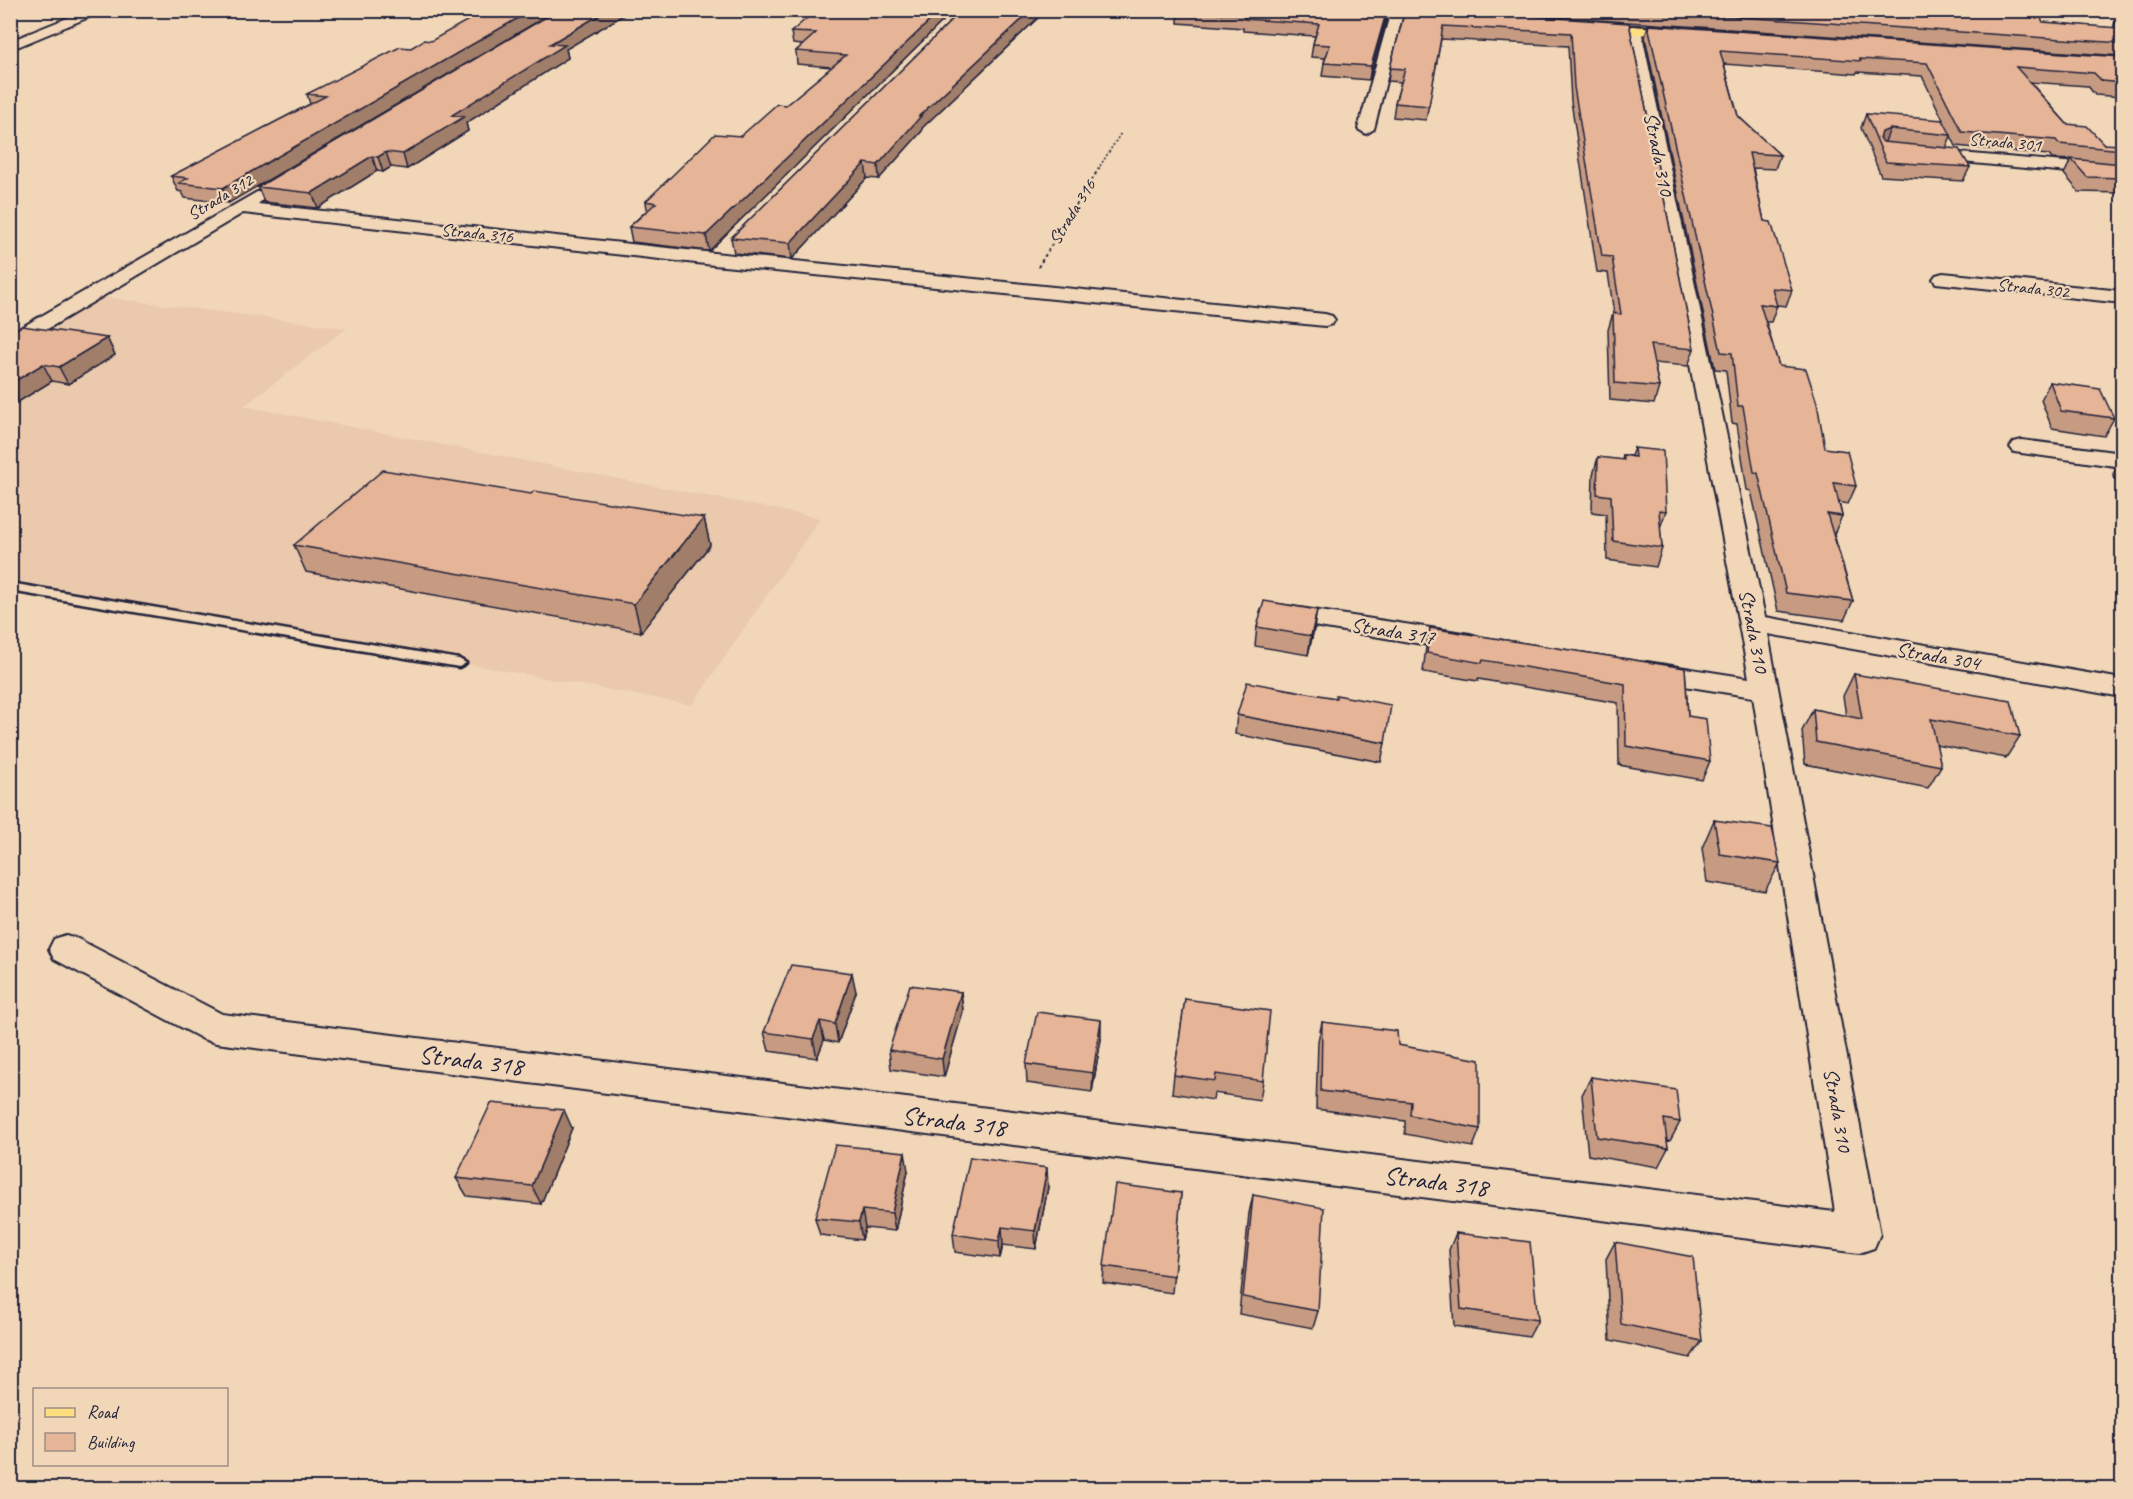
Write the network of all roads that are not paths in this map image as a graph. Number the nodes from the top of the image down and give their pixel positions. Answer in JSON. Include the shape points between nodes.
{"nodes":[{"id":1,"x":100,"y":10,"type":"edge"},
{"id":2,"x":1341,"y":10,"type":"edge"},
{"id":3,"x":1396,"y":14,"type":"junction"},
{"id":4,"x":1468,"y":19,"type":"edge"},
{"id":5,"x":1575,"y":26,"type":"edge"},
{"id":6,"x":1634,"y":30,"type":"junction"},
{"id":7,"x":1705,"y":35,"type":"edge"},
{"id":8,"x":10,"y":46,"type":"edge"},
{"id":9,"x":1366,"y":129,"type":"dead end"},
{"id":10,"x":1908,"y":153,"type":"edge"},
{"id":11,"x":2122,"y":172,"type":"edge"},
{"id":12,"x":270,"y":189,"type":"edge"},
{"id":13,"x":240,"y":207,"type":"junction"},
{"id":14,"x":731,"y":243,"type":"edge"},
{"id":15,"x":714,"y":259,"type":"junction"},
{"id":16,"x":1943,"y":279,"type":"dead end"},
{"id":17,"x":2122,"y":297,"type":"edge"},
{"id":18,"x":1325,"y":320,"type":"dead end"},
{"id":19,"x":10,"y":343,"type":"edge"},
{"id":20,"x":2022,"y":447,"type":"dead end"},
{"id":21,"x":2122,"y":460,"type":"edge"},
{"id":22,"x":10,"y":586,"type":"edge"},
{"id":23,"x":1269,"y":611,"type":"edge"},
{"id":24,"x":1752,"y":623,"type":"junction"},
{"id":25,"x":1494,"y":647,"type":"edge"},
{"id":26,"x":459,"y":663,"type":"dead end"},
{"id":27,"x":1624,"y":668,"type":"edge"},
{"id":28,"x":2122,"y":688,"type":"edge"},
{"id":29,"x":1766,"y":690,"type":"junction"},
{"id":30,"x":66,"y":949,"type":"dead end"},
{"id":31,"x":1859,"y":1234,"type":"joint"}],
"edges":[{"from":1,"to":8,"type":"street"},
{"from":2,"to":3,"type":"main road"},
{"from":3,"to":4,"type":"main road"},
{"from":3,"to":9,"type":"street"},
{"from":5,"to":6,"type":"main road"},
{"from":6,"to":7,"type":"main road"},
{"from":6,"to":24,"type":"street","name":"Strada 310"},
{"from":10,"to":11,"type":"street","name":"Strada 301"},
{"from":12,"to":13,"type":"street","name":"Strada 312"},
{"from":13,"to":15,"type":"street","name":"Strada 316"},
{"from":13,"to":19,"type":"street","name":"Strada 312"},
{"from":14,"to":15,"type":"street"},
{"from":15,"to":18,"type":"street","name":"Strada 316"},
{"from":16,"to":17,"type":"street","name":"Strada 302"},
{"from":20,"to":21,"type":"street"},
{"from":22,"to":26,"type":"lane"},
{"from":23,"to":25,"type":"street","name":"Strada 317"},
{"from":24,"to":28,"type":"street","name":"Strada 304"},
{"from":24,"to":29,"type":"street","name":"Strada 310"},
{"from":27,"to":29,"type":"street"},
{"from":29,"to":31,"type":"street","name":"Strada 310"},
{"from":30,"to":31,"type":"street","name":"Strada 318","via":[[216,1028]]}]}
